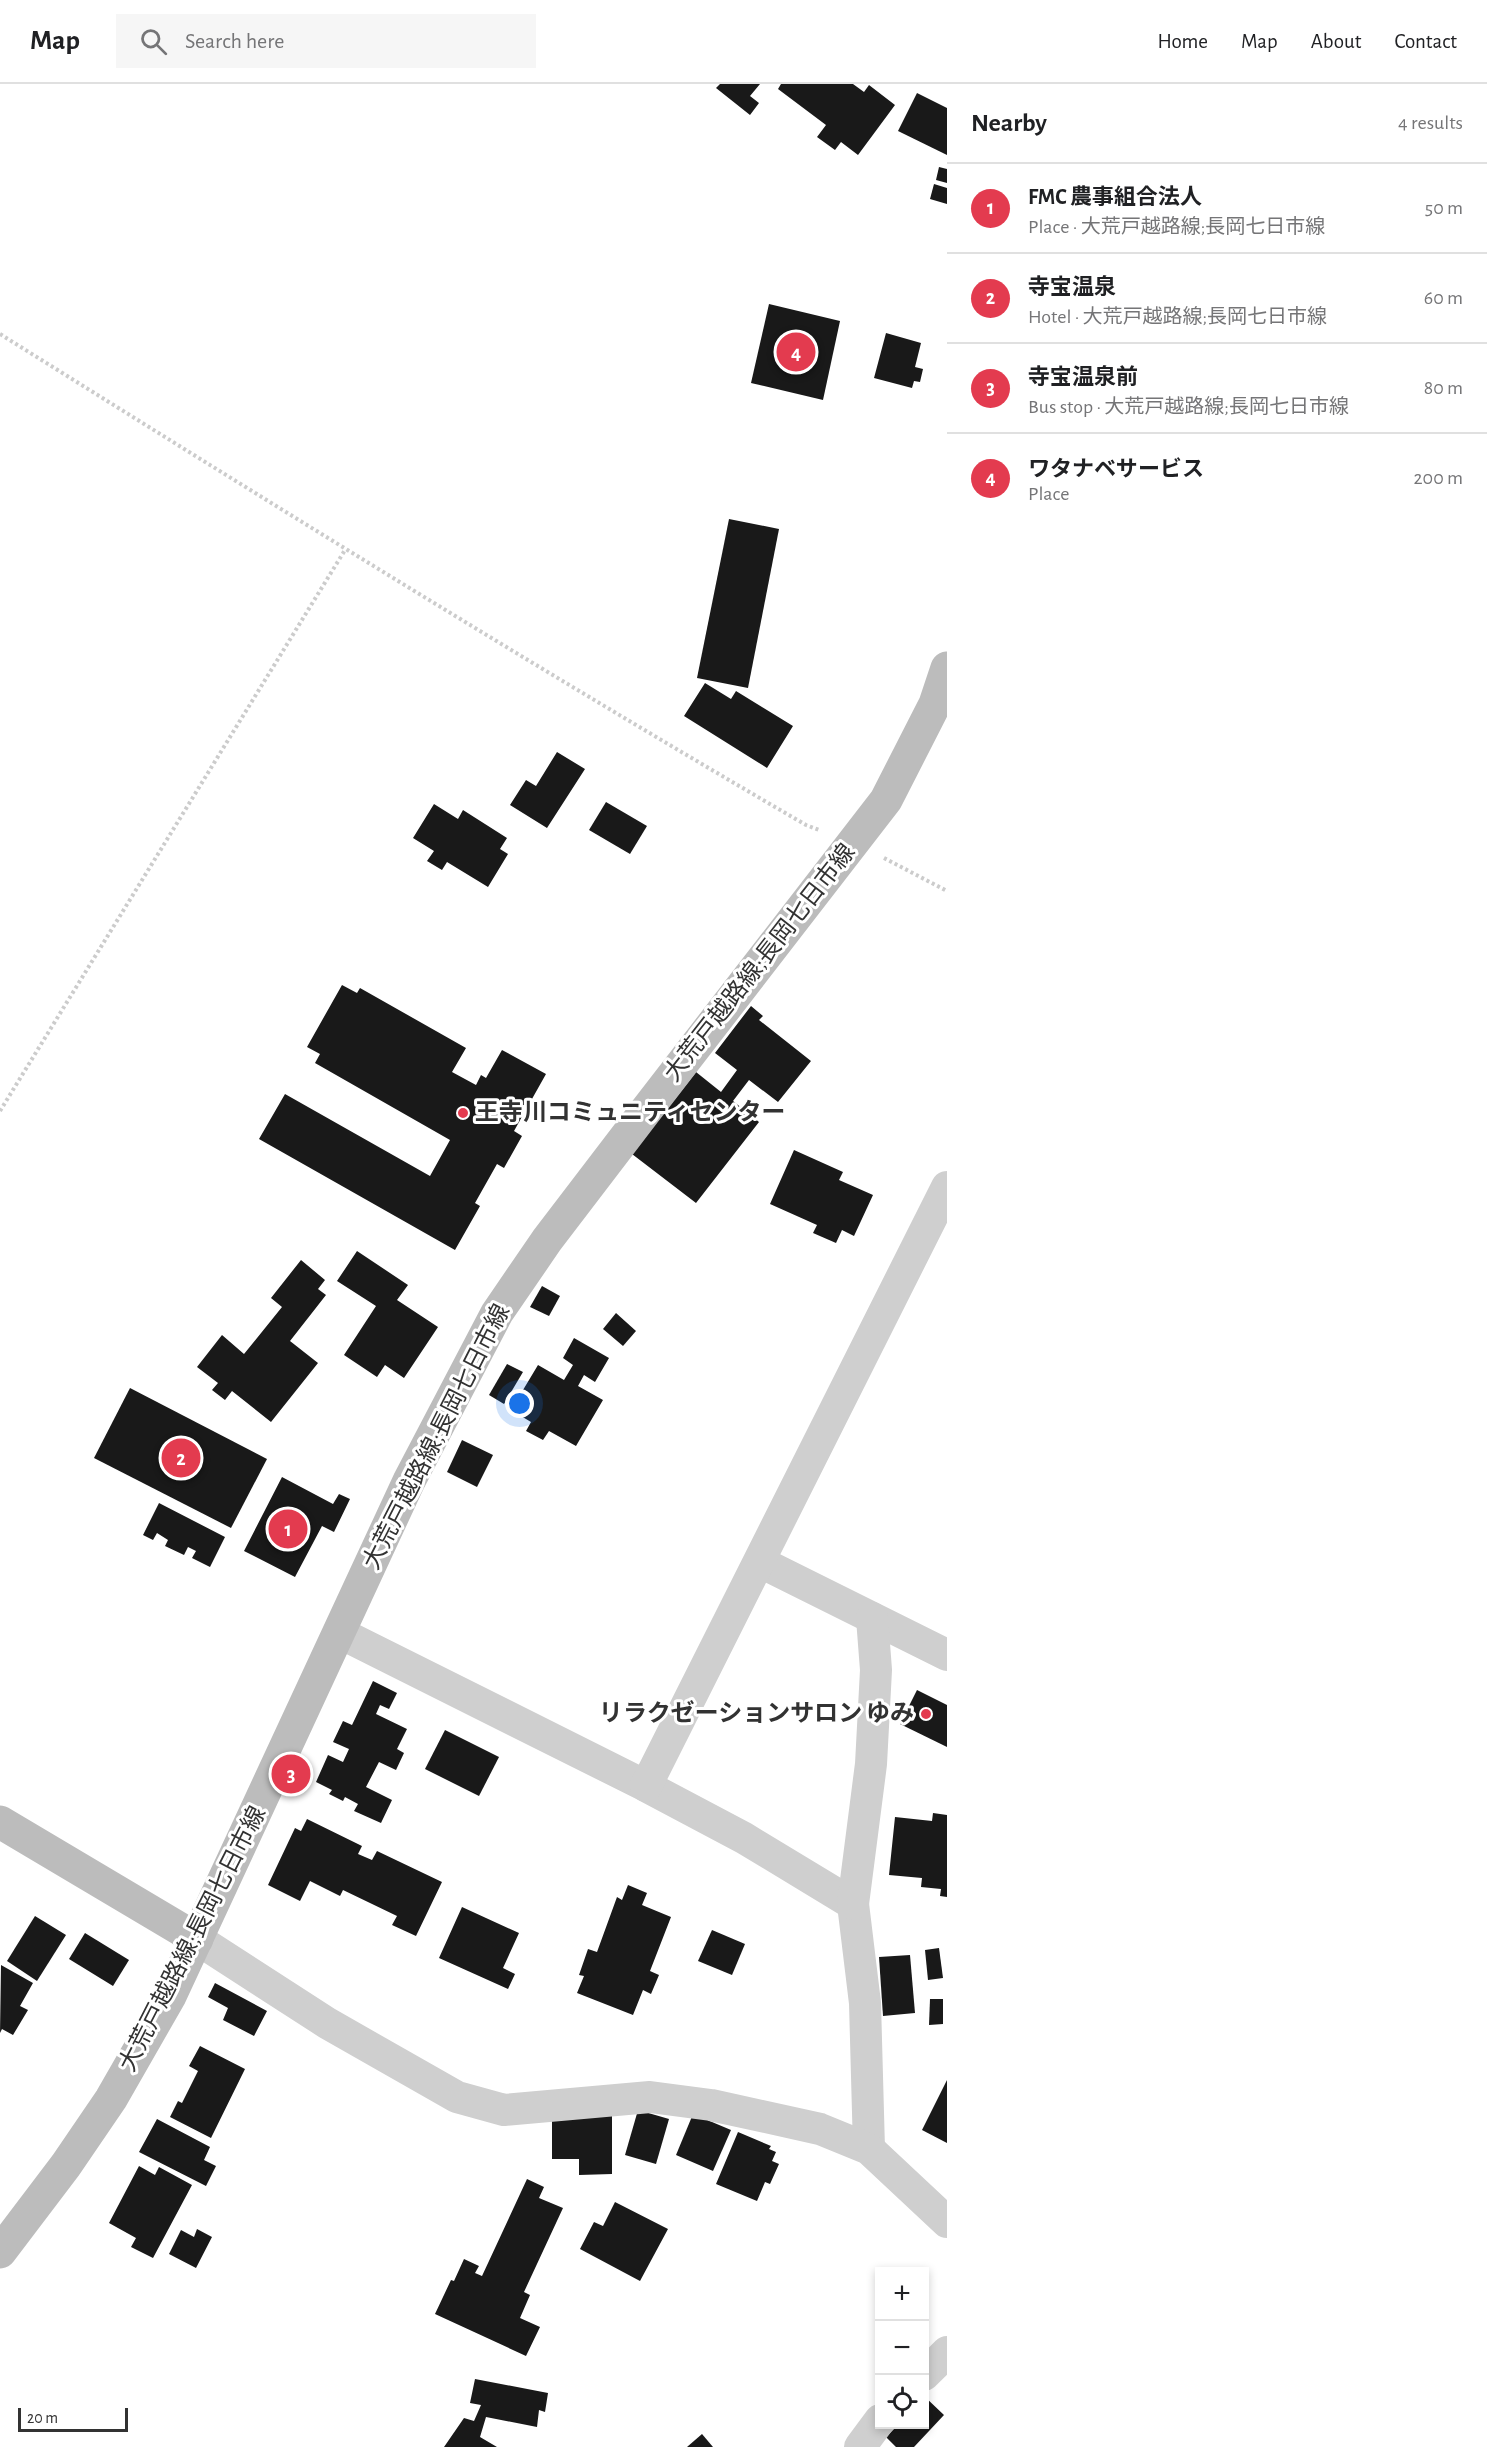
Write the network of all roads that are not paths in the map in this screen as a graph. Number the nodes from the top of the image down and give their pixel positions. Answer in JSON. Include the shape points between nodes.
{"nodes":[{"id":1,"x":947,"y":668,"type":"edge"},
{"id":2,"x":947,"y":1187,"type":"edge"},
{"id":3,"x":760,"y":1562,"type":"junction"},
{"id":4,"x":872,"y":1618,"type":"junction"},
{"id":5,"x":340,"y":1633,"type":"junction"},
{"id":6,"x":947,"y":1655,"type":"edge"},
{"id":7,"x":646,"y":1786,"type":"junction"},
{"id":8,"x":0,"y":1822,"type":"edge"},
{"id":9,"x":853,"y":1904,"type":"junction"},
{"id":10,"x":197,"y":1940,"type":"junction"},
{"id":11,"x":869,"y":2149,"type":"junction"},
{"id":12,"x":947,"y":2222,"type":"edge"},
{"id":13,"x":0,"y":2253,"type":"edge"},
{"id":14,"x":947,"y":2352,"type":"edge"},
{"id":15,"x":929,"y":2370,"type":"edge"},
{"id":16,"x":875,"y":2426,"type":"edge"},
{"id":17,"x":860,"y":2447,"type":"edge"}],
"edges":[{"from":1,"to":5,"type":"main road","name":"大荒戸越路線;長岡七日市線","via":[[935,704],[886,800],[547,1240],[497,1313],[409,1481]]},
{"from":2,"to":3,"type":"street"},
{"from":3,"to":4,"type":"street"},
{"from":3,"to":7,"type":"street"},
{"from":4,"to":6,"type":"street"},
{"from":4,"to":9,"type":"street","via":[[876,1670],[871,1764]]},
{"from":5,"to":7,"type":"street"},
{"from":5,"to":10,"type":"main road","name":"大荒戸越路線;長岡七日市線"},
{"from":7,"to":9,"type":"street"},
{"from":8,"to":10,"type":"main road"},
{"from":9,"to":11,"type":"street","via":[[865,2003]]},
{"from":10,"to":11,"type":"street","via":[[327,2023],[457,2097],[504,2110],[650,2097],[711,2104],[820,2129]]},
{"from":10,"to":13,"type":"main road","name":"大荒戸越路線;長岡七日市線","via":[[111,2099]]},
{"from":11,"to":12,"type":"street"},
{"from":14,"to":15,"type":"street"},
{"from":16,"to":17,"type":"street"}]}
